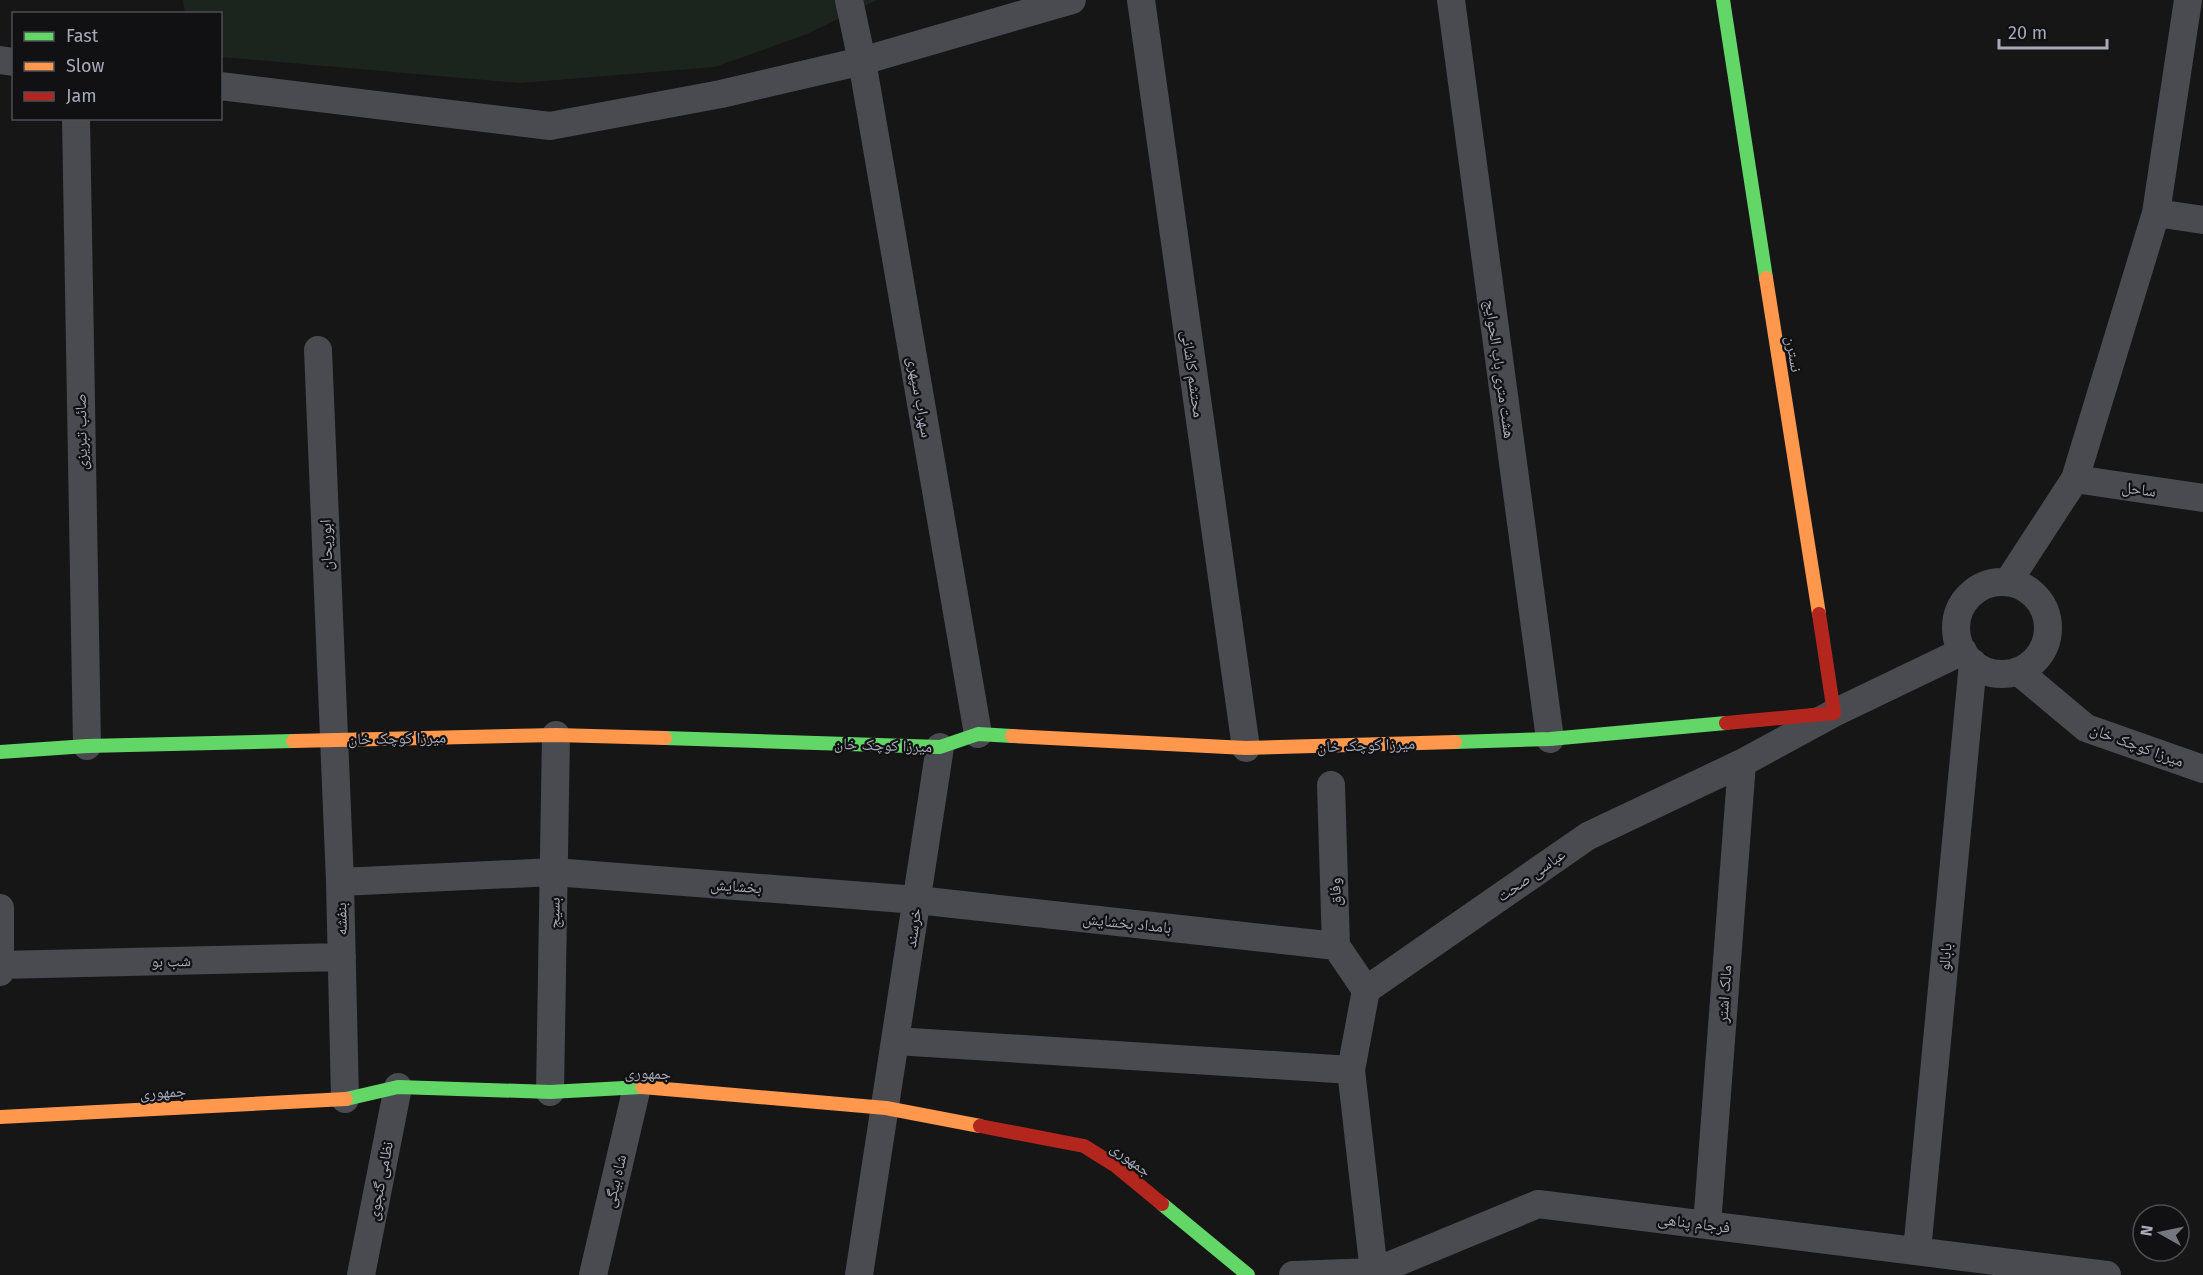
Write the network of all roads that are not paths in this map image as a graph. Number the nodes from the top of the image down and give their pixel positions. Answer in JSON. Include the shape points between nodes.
{"nodes":[{"id":1,"x":849,"y":0,"type":"edge"},
{"id":2,"x":1072,"y":0,"type":"edge"},
{"id":3,"x":1141,"y":0,"type":"edge"},
{"id":4,"x":1450,"y":0,"type":"edge"},
{"id":5,"x":1722,"y":0,"type":"edge"},
{"id":6,"x":2188,"y":0,"type":"edge"},
{"id":7,"x":2193,"y":39,"type":"edge"},
{"id":8,"x":862,"y":61,"type":"junction"},
{"id":9,"x":222,"y":86,"type":"edge"},
{"id":10,"x":75,"y":120,"type":"edge"},
{"id":11,"x":2156,"y":213,"type":"junction"},
{"id":12,"x":2203,"y":220,"type":"edge"},
{"id":13,"x":318,"y":350,"type":"dead end"},
{"id":14,"x":2075,"y":479,"type":"junction"},
{"id":15,"x":2203,"y":498,"type":"edge"},
{"id":16,"x":2008,"y":582,"type":"junction"},
{"id":17,"x":1968,"y":657,"type":"junction"},
{"id":18,"x":2018,"y":671,"type":"junction"},
{"id":19,"x":1834,"y":713,"type":"junction"},
{"id":20,"x":978,"y":734,"type":"junction"},
{"id":21,"x":556,"y":735,"type":"junction"},
{"id":22,"x":1550,"y":739,"type":"junction"},
{"id":23,"x":334,"y":740,"type":"junction"},
{"id":24,"x":87,"y":746,"type":"junction"},
{"id":25,"x":940,"y":747,"type":"junction"},
{"id":26,"x":1246,"y":748,"type":"junction"},
{"id":27,"x":0,"y":752,"type":"edge"},
{"id":28,"x":1742,"y":763,"type":"junction"},
{"id":29,"x":2203,"y":769,"type":"edge"},
{"id":30,"x":1331,"y":786,"type":"dead end"},
{"id":31,"x":554,"y":872,"type":"junction"},
{"id":32,"x":340,"y":882,"type":"junction"},
{"id":33,"x":917,"y":900,"type":"junction"},
{"id":34,"x":0,"y":908,"type":"edge"},
{"id":35,"x":1336,"y":946,"type":"junction"},
{"id":36,"x":342,"y":957,"type":"junction"},
{"id":37,"x":0,"y":965,"type":"edge"},
{"id":38,"x":0,"y":972,"type":"edge"},
{"id":39,"x":1366,"y":990,"type":"junction"},
{"id":40,"x":896,"y":1041,"type":"junction"},
{"id":41,"x":1351,"y":1070,"type":"junction"},
{"id":42,"x":398,"y":1087,"type":"junction"},
{"id":43,"x":637,"y":1087,"type":"junction"},
{"id":44,"x":550,"y":1092,"type":"junction"},
{"id":45,"x":345,"y":1099,"type":"junction"},
{"id":46,"x":886,"y":1108,"type":"junction"},
{"id":47,"x":0,"y":1117,"type":"edge"},
{"id":48,"x":1707,"y":1225,"type":"junction"},
{"id":49,"x":1917,"y":1251,"type":"junction"},
{"id":50,"x":1374,"y":1272,"type":"junction"},
{"id":51,"x":362,"y":1275,"type":"edge"},
{"id":52,"x":593,"y":1275,"type":"edge"},
{"id":53,"x":859,"y":1275,"type":"edge"},
{"id":54,"x":1248,"y":1275,"type":"edge"},
{"id":55,"x":1293,"y":1275,"type":"edge"},
{"id":56,"x":2106,"y":1275,"type":"edge"}],
"edges":[{"from":1,"to":8,"type":"street","name":"سهراب سپهری"},
{"from":2,"to":8,"type":"street"},
{"from":3,"to":26,"type":"street","name":"محتشم کاشانی"},
{"from":4,"to":22,"type":"street","name":"هشت متری باب الحوایج"},
{"from":5,"to":19,"type":"street","name":"نسترن"},
{"from":6,"to":7,"type":"street"},
{"from":7,"to":11,"type":"street"},
{"from":8,"to":9,"type":"street","via":[[720,94],[550,126]]},
{"from":8,"to":20,"type":"street","name":"سهراب سپهری"},
{"from":10,"to":24,"type":"street","name":"صائب تبریزی"},
{"from":11,"to":12,"type":"street"},
{"from":11,"to":14,"type":"street"},
{"from":13,"to":23,"type":"street","name":"ابوریحان"},
{"from":14,"to":15,"type":"street","name":"ساحل"},
{"from":14,"to":16,"type":"street"},
{"from":16,"to":17,"type":"street","via":[[1980,588],[1960,610],[1957,638]]},
{"from":16,"to":18,"type":"street","via":[[2034,594],[2048,620],[2042,651]]},
{"from":17,"to":18,"type":"street","via":[[1987,672]]},
{"from":17,"to":19,"type":"street","name":"عباسی صحت"},
{"from":17,"to":49,"type":"street","name":"بابالو"},
{"from":18,"to":29,"type":"street","name":"میرزا کوچک خان","via":[[2086,728]]},
{"from":19,"to":22,"type":"street","name":"میرزا کوچک خان"},
{"from":19,"to":28,"type":"street","name":"عباسی صحت"},
{"from":20,"to":25,"type":"street","name":"میرزا کوچک خان"},
{"from":20,"to":26,"type":"street","name":"میرزا کوچک خان"},
{"from":21,"to":23,"type":"street","name":"میرزا کوچک خان"},
{"from":21,"to":25,"type":"street","name":"میرزا کوچک خان"},
{"from":21,"to":31,"type":"street","name":"بسیج"},
{"from":22,"to":26,"type":"street","name":"میرزا کوچک خان"},
{"from":23,"to":24,"type":"street","name":"میرزا کوچک خان"},
{"from":23,"to":32,"type":"street","name":"بنفشه"},
{"from":24,"to":27,"type":"street","name":"میرزا کوچک خان"},
{"from":25,"to":33,"type":"street","name":"خرسند"},
{"from":28,"to":39,"type":"street","name":"عباسی صحت","via":[[1588,836]]},
{"from":28,"to":48,"type":"street","name":"مالک اشتر"},
{"from":30,"to":35,"type":"street","name":"وفاق"},
{"from":31,"to":32,"type":"street","name":"بخشایش"},
{"from":31,"to":33,"type":"street","name":"بخشایش"},
{"from":31,"to":44,"type":"street","name":"بسیج"},
{"from":32,"to":36,"type":"street","name":"بنفشه"},
{"from":33,"to":35,"type":"street","name":"بامداد بخشایش"},
{"from":33,"to":40,"type":"street","name":"خرسند"},
{"from":34,"to":37,"type":"street"},
{"from":35,"to":39,"type":"street"},
{"from":36,"to":37,"type":"street","name":"شب بو"},
{"from":36,"to":45,"type":"street","name":"بنفشه"},
{"from":37,"to":38,"type":"street"},
{"from":39,"to":41,"type":"street"},
{"from":40,"to":41,"type":"street"},
{"from":40,"to":46,"type":"street","name":"خرسند"},
{"from":41,"to":50,"type":"street"},
{"from":42,"to":44,"type":"street","name":"جمهوری"},
{"from":42,"to":45,"type":"street","name":"جمهوری"},
{"from":42,"to":51,"type":"street","name":"نظامی گنجوی"},
{"from":43,"to":44,"type":"street","name":"جمهوری"},
{"from":43,"to":46,"type":"street","name":"جمهوری"},
{"from":43,"to":52,"type":"street","name":"شاه بیگی"},
{"from":45,"to":47,"type":"street","name":"جمهوری"},
{"from":46,"to":53,"type":"street","name":"خرسند"},
{"from":46,"to":54,"type":"street","name":"جمهوری","via":[[1084,1146],[1116,1166]]},
{"from":48,"to":49,"type":"street","name":"فرجام پناهی"},
{"from":48,"to":50,"type":"street","name":"فرجام پناهی","via":[[1538,1204]]},
{"from":49,"to":56,"type":"street","name":"فرجام پناهی"},
{"from":50,"to":55,"type":"street","name":"فرجام پناهی"}]}
